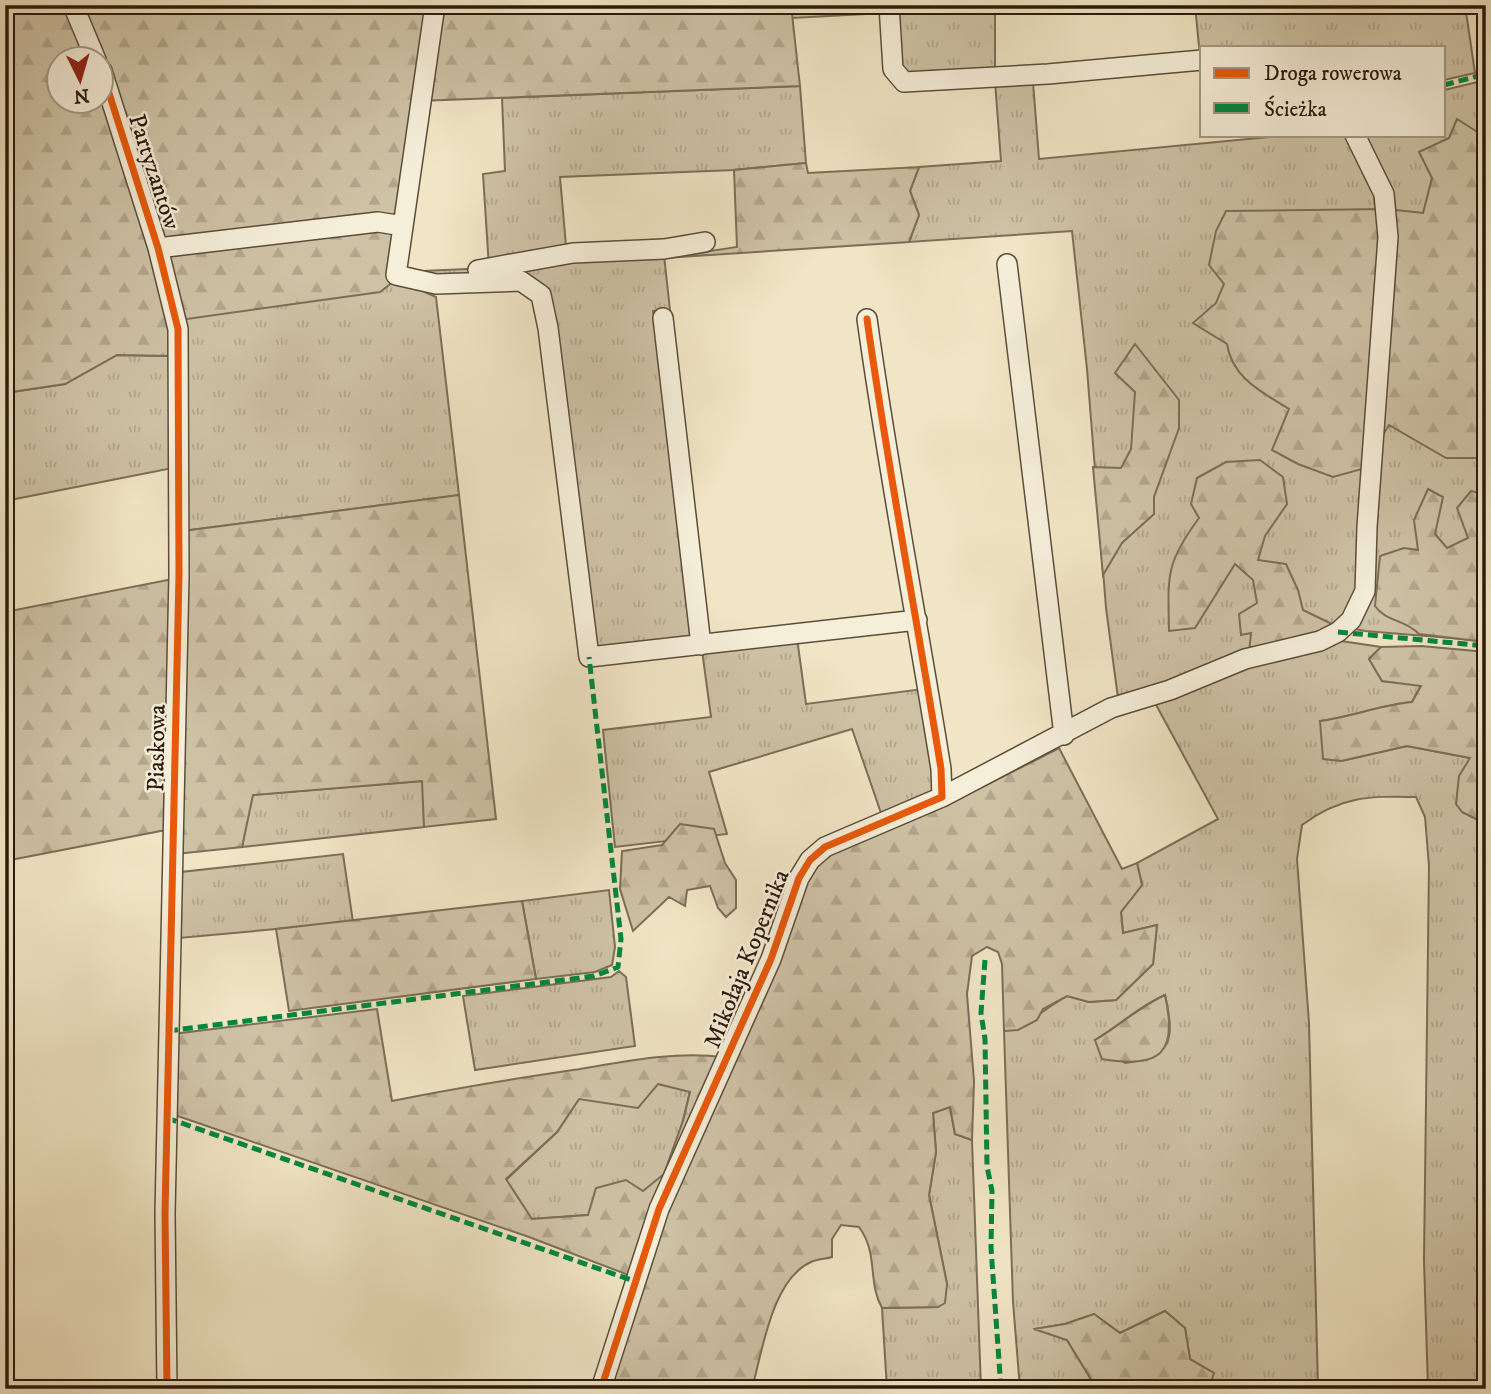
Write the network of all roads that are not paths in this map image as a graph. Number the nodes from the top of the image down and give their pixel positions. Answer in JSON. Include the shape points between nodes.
{"nodes":[{"id":1,"x":73,"y":5,"type":"edge"},
{"id":2,"x":435,"y":5,"type":"edge"},
{"id":3,"x":889,"y":5,"type":"edge"},
{"id":4,"x":90,"y":46,"type":"edge"},
{"id":5,"x":1200,"y":60,"type":"edge"},
{"id":6,"x":116,"y":115,"type":"edge"},
{"id":7,"x":1355,"y":136,"type":"edge"},
{"id":8,"x":403,"y":226,"type":"junction"},
{"id":9,"x":705,"y":242,"type":"dead end"},
{"id":10,"x":158,"y":248,"type":"junction"},
{"id":11,"x":1007,"y":264,"type":"dead end"},
{"id":12,"x":419,"y":281,"type":"junction"},
{"id":13,"x":169,"y":286,"type":"joint"},
{"id":14,"x":663,"y":318,"type":"dead end"},
{"id":15,"x":867,"y":319,"type":"dead end"},
{"id":16,"x":917,"y":620,"type":"junction"},
{"id":17,"x":701,"y":645,"type":"junction"},
{"id":18,"x":1064,"y":735,"type":"junction"},
{"id":19,"x":942,"y":797,"type":"junction"},
{"id":20,"x":167,"y":1389,"type":"edge"},
{"id":21,"x":601,"y":1389,"type":"edge"}],
"edges":[{"from":1,"to":4,"type":"street"},
{"from":2,"to":8,"type":"street"},
{"from":3,"to":5,"type":"street","via":[[892,69],[904,82]]},
{"from":6,"to":10,"type":"street","name":"Partyzantów"},
{"from":7,"to":18,"type":"street","via":[[1384,194],[1388,237],[1365,591],[1351,621],[1320,641],[1245,659],[1131,701]]},
{"from":8,"to":10,"type":"street","via":[[377,222]]},
{"from":8,"to":12,"type":"street","via":[[396,275]]},
{"from":9,"to":12,"type":"street","via":[[664,249],[573,253],[438,273]]},
{"from":10,"to":13,"type":"street","name":"Partyzantów"},
{"from":11,"to":18,"type":"street"},
{"from":12,"to":17,"type":"street","via":[[446,285],[521,281],[541,295],[589,657]]},
{"from":13,"to":20,"type":"street","name":"Piaskowa","via":[[178,329],[179,575],[165,1213]]},
{"from":14,"to":17,"type":"street"},
{"from":15,"to":16,"type":"street","via":[[884,444]]},
{"from":16,"to":17,"type":"street"},
{"from":16,"to":19,"type":"street"},
{"from":18,"to":19,"type":"street","name":"Mikołaja Kopernika"},
{"from":19,"to":21,"type":"street","name":"Mikołaja Kopernika","via":[[825,847],[810,859],[799,878],[771,959],[659,1209]]}]}
